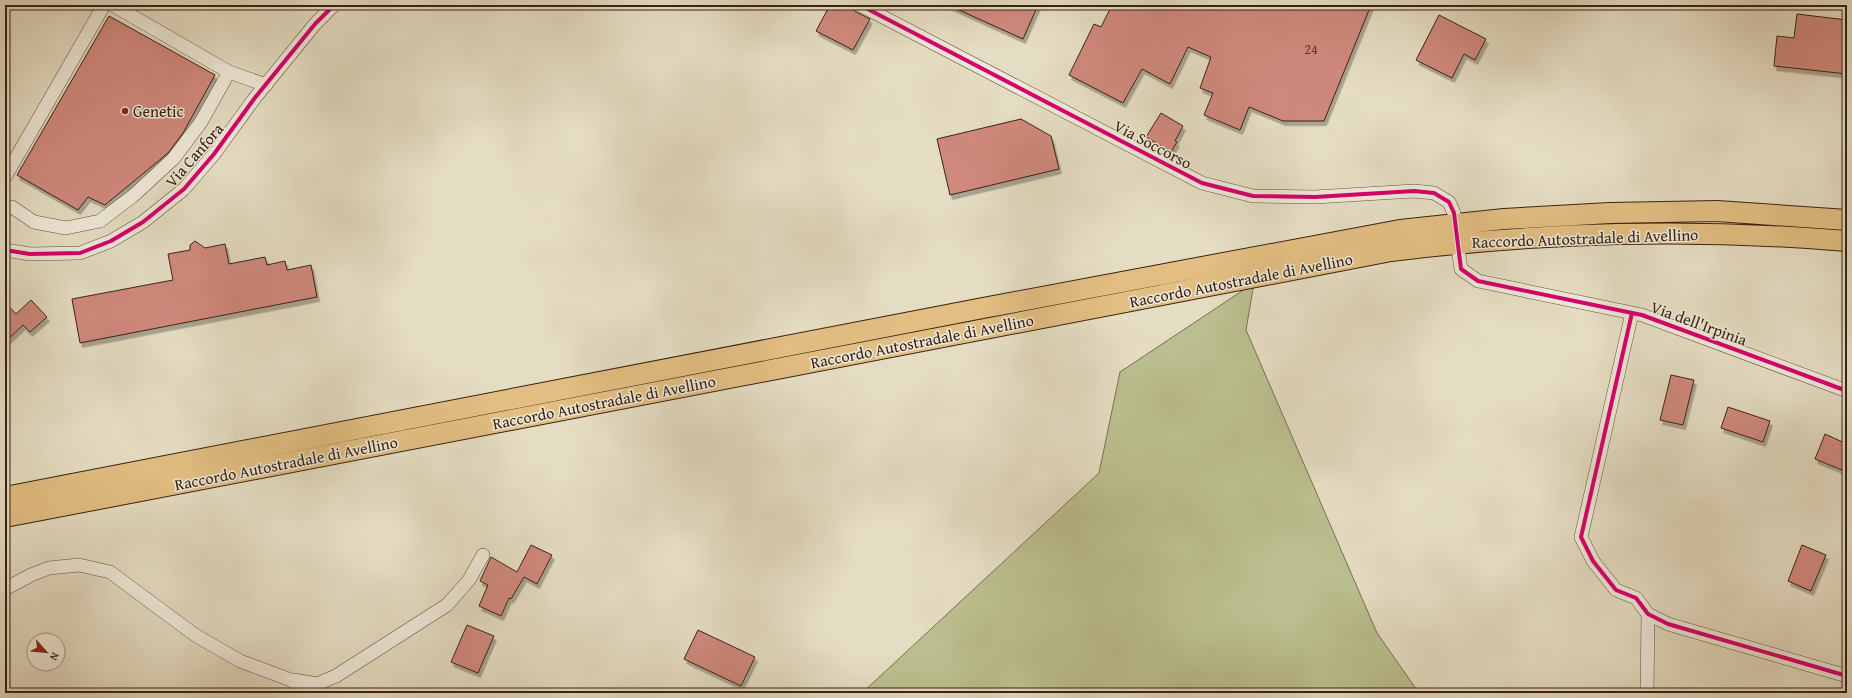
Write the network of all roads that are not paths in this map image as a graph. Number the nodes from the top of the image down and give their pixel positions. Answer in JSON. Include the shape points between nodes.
{"nodes":[{"id":1,"x":104,"y":5,"type":"edge"},
{"id":2,"x":114,"y":5,"type":"edge"},
{"id":3,"x":334,"y":5,"type":"edge"},
{"id":4,"x":860,"y":5,"type":"edge"},
{"id":5,"x":229,"y":72,"type":"junction"},
{"id":6,"x":266,"y":85,"type":"junction"},
{"id":7,"x":5,"y":177,"type":"edge"},
{"id":8,"x":5,"y":207,"type":"edge"},
{"id":9,"x":1454,"y":213,"type":"dead end"},
{"id":10,"x":1847,"y":220,"type":"edge"},
{"id":11,"x":1847,"y":241,"type":"edge"},
{"id":12,"x":5,"y":250,"type":"edge"},
{"id":13,"x":1459,"y":255,"type":"dead end"},
{"id":14,"x":1632,"y":313,"type":"junction"},
{"id":15,"x":1847,"y":392,"type":"edge"},
{"id":16,"x":5,"y":497,"type":"edge"},
{"id":17,"x":5,"y":517,"type":"edge"},
{"id":18,"x":483,"y":555,"type":"dead end"},
{"id":19,"x":5,"y":589,"type":"edge"},
{"id":20,"x":1648,"y":614,"type":"junction"},
{"id":21,"x":1847,"y":676,"type":"edge"},
{"id":22,"x":291,"y":680,"type":"junction"},
{"id":23,"x":308,"y":693,"type":"edge"},
{"id":24,"x":1647,"y":693,"type":"edge"}],
"edges":[{"from":1,"to":7,"type":"street"},
{"from":2,"to":5,"type":"street"},
{"from":3,"to":6,"type":"street","name":"Via Canfora","via":[[315,24]]},
{"from":4,"to":9,"type":"street","name":"Via Soccorso","via":[[1202,183],[1253,196],[1315,197],[1414,191],[1434,193],[1449,202]]},
{"from":5,"to":6,"type":"street"},
{"from":5,"to":8,"type":"street","via":[[201,122],[174,158],[133,196],[100,221],[66,228],[34,222],[12,206]]},
{"from":6,"to":12,"type":"street","name":"Via Canfora","via":[[184,189],[143,222],[111,241],[80,253],[30,254]]},
{"from":10,"to":16,"type":"highway","name":"Raccordo Autostradale di Avellino","via":[[1717,211],[1610,213],[1504,219],[1400,230]]},
{"from":11,"to":17,"type":"highway","name":"Raccordo Autostradale di Avellino","via":[[1755,234],[1631,232],[1510,238],[1392,251]]},
{"from":13,"to":14,"type":"street","name":"Via dell'Irpinia","via":[[1461,269],[1478,281]]},
{"from":14,"to":15,"type":"street","name":"Via dell'Irpinia"},
{"from":14,"to":20,"type":"street","via":[[1581,537],[1593,561],[1616,590],[1636,598]]},
{"from":18,"to":22,"type":"street","via":[[469,580],[447,605],[336,676],[317,684]]},
{"from":19,"to":22,"type":"street","via":[[31,574],[49,568],[79,565],[110,572],[195,635],[240,661]]},
{"from":20,"to":21,"type":"street","via":[[1668,624]]},
{"from":20,"to":24,"type":"street"},
{"from":22,"to":23,"type":"street"}]}
